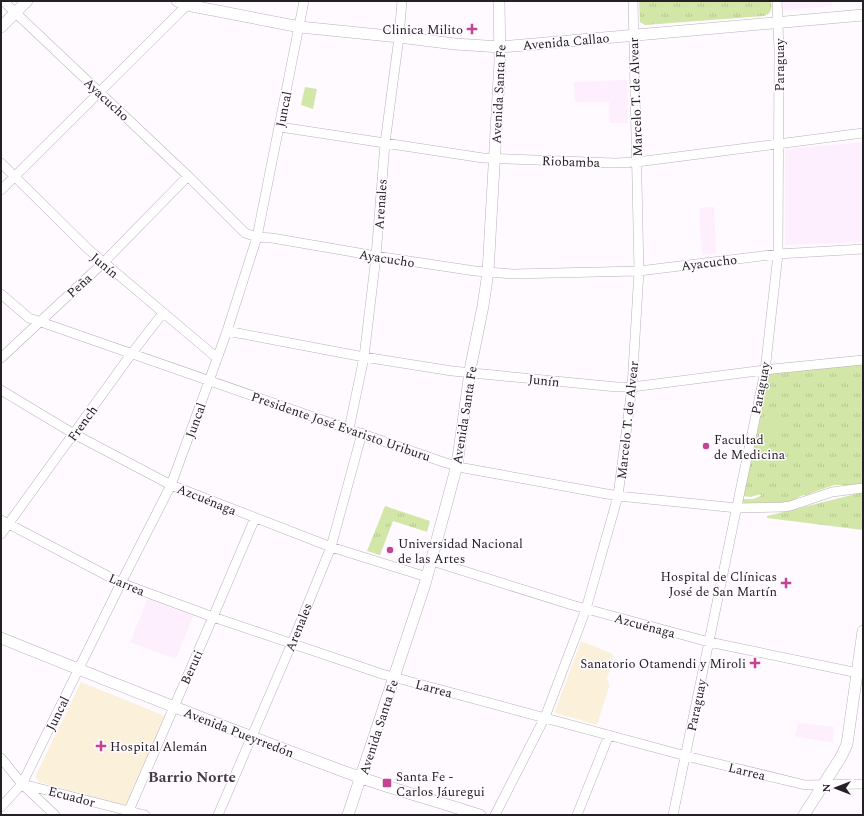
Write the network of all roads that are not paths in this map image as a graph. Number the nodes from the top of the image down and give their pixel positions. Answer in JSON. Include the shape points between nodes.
{"nodes":[{"id":1,"x":4,"y":1,"type":"edge"},
{"id":2,"x":27,"y":1,"type":"edge"},
{"id":3,"x":304,"y":1,"type":"edge"},
{"id":4,"x":402,"y":1,"type":"edge"},
{"id":5,"x":499,"y":1,"type":"edge"},
{"id":6,"x":633,"y":1,"type":"edge"},
{"id":7,"x":777,"y":1,"type":"edge"},
{"id":8,"x":182,"y":3,"type":"edge"},
{"id":9,"x":15,"y":12,"type":"junction"},
{"id":10,"x":863,"y":15,"type":"edge"},
{"id":11,"x":778,"y":23,"type":"junction"},
{"id":12,"x":1,"y":27,"type":"edge"},
{"id":13,"x":300,"y":27,"type":"junction"},
{"id":14,"x":633,"y":35,"type":"junction"},
{"id":15,"x":399,"y":37,"type":"junction"},
{"id":16,"x":501,"y":47,"type":"junction"},
{"id":17,"x":100,"y":92,"type":"junction"},
{"id":18,"x":280,"y":127,"type":"junction"},
{"id":19,"x":863,"y":133,"type":"edge"},
{"id":20,"x":384,"y":143,"type":"junction"},
{"id":21,"x":778,"y":145,"type":"junction"},
{"id":22,"x":495,"y":158,"type":"junction"},
{"id":23,"x":637,"y":162,"type":"junction"},
{"id":24,"x":1,"y":164,"type":"edge"},
{"id":25,"x":188,"y":176,"type":"junction"},
{"id":26,"x":14,"y":177,"type":"junction"},
{"id":27,"x":1,"y":190,"type":"edge"},
{"id":28,"x":257,"y":237,"type":"junction"},
{"id":29,"x":863,"y":248,"type":"edge"},
{"id":30,"x":778,"y":254,"type":"junction"},
{"id":31,"x":376,"y":256,"type":"junction"},
{"id":32,"x":103,"y":263,"type":"junction"},
{"id":33,"x":639,"y":271,"type":"junction"},
{"id":34,"x":488,"y":272,"type":"junction"},
{"id":35,"x":1,"y":294,"type":"edge"},
{"id":36,"x":164,"y":313,"type":"junction"},
{"id":37,"x":38,"y":321,"type":"junction"},
{"id":38,"x":227,"y":331,"type":"junction"},
{"id":39,"x":132,"y":353,"type":"junction"},
{"id":40,"x":364,"y":356,"type":"junction"},
{"id":41,"x":1,"y":358,"type":"edge"},
{"id":42,"x":217,"y":358,"type":"junction"},
{"id":43,"x":863,"y":360,"type":"edge"},
{"id":44,"x":765,"y":371,"type":"junction"},
{"id":45,"x":470,"y":373,"type":"junction"},
{"id":46,"x":209,"y":381,"type":"junction"},
{"id":47,"x":632,"y":388,"type":"junction"},
{"id":48,"x":1,"y":390,"type":"edge"},
{"id":49,"x":350,"y":429,"type":"junction"},
{"id":50,"x":362,"y":433,"type":"junction"},
{"id":51,"x":74,"y":434,"type":"junction"},
{"id":52,"x":457,"y":466,"type":"junction"},
{"id":53,"x":171,"y":485,"type":"junction"},
{"id":54,"x":863,"y":488,"type":"edge"},
{"id":55,"x":618,"y":496,"type":"junction"},
{"id":56,"x":737,"y":508,"type":"junction"},
{"id":57,"x":255,"y":518,"type":"junction"},
{"id":58,"x":5,"y":522,"type":"edge"},
{"id":59,"x":1,"y":534,"type":"edge"},
{"id":60,"x":331,"y":547,"type":"junction"},
{"id":61,"x":432,"y":561,"type":"junction"},
{"id":62,"x":427,"y":577,"type":"junction"},
{"id":63,"x":121,"y":583,"type":"junction"},
{"id":64,"x":586,"y":609,"type":"junction"},
{"id":65,"x":213,"y":617,"type":"junction"},
{"id":66,"x":863,"y":631,"type":"edge"},
{"id":67,"x":1,"y":638,"type":"edge"},
{"id":68,"x":709,"y":642,"type":"junction"},
{"id":69,"x":292,"y":643,"type":"junction"},
{"id":70,"x":79,"y":670,"type":"junction"},
{"id":71,"x":860,"y":674,"type":"edge"},
{"id":72,"x":394,"y":677,"type":"junction"},
{"id":73,"x":173,"y":707,"type":"junction"},
{"id":74,"x":545,"y":717,"type":"junction"},
{"id":75,"x":609,"y":735,"type":"junction"},
{"id":76,"x":251,"y":736,"type":"junction"},
{"id":77,"x":686,"y":756,"type":"junction"},
{"id":78,"x":1,"y":758,"type":"edge"},
{"id":79,"x":361,"y":777,"type":"junction"},
{"id":80,"x":22,"y":784,"type":"junction"},
{"id":81,"x":863,"y":784,"type":"edge"},
{"id":82,"x":823,"y":786,"type":"junction"},
{"id":83,"x":52,"y":791,"type":"junction"},
{"id":84,"x":43,"y":803,"type":"junction"},
{"id":85,"x":1,"y":807,"type":"edge"},
{"id":86,"x":128,"y":813,"type":"edge"},
{"id":87,"x":56,"y":815,"type":"edge"},
{"id":88,"x":145,"y":815,"type":"edge"},
{"id":89,"x":218,"y":815,"type":"edge"},
{"id":90,"x":348,"y":815,"type":"edge"},
{"id":91,"x":480,"y":815,"type":"edge"},
{"id":92,"x":495,"y":815,"type":"edge"},
{"id":93,"x":577,"y":815,"type":"edge"},
{"id":94,"x":673,"y":815,"type":"edge"},
{"id":95,"x":804,"y":815,"type":"edge"}],
"edges":[{"from":1,"to":9,"type":"street","name":"Ayacucho"},
{"from":2,"to":9,"type":"main road"},
{"from":3,"to":13,"type":"street","name":"Juncal"},
{"from":4,"to":15,"type":"street","name":"Arenales"},
{"from":5,"to":16,"type":"main road","name":"Avenida Santa Fe"},
{"from":6,"to":14,"type":"street","name":"Marcelo T. de Alvear"},
{"from":7,"to":11,"type":"street","name":"Paraguay"},
{"from":8,"to":13,"type":"main road","name":"Avenida Callao"},
{"from":8,"to":17,"type":"street"},
{"from":9,"to":12,"type":"main road"},
{"from":9,"to":17,"type":"street","name":"Ayacucho"},
{"from":10,"to":11,"type":"main road","name":"Avenida Callao"},
{"from":11,"to":14,"type":"main road","name":"Avenida Callao"},
{"from":11,"to":21,"type":"street","name":"Paraguay"},
{"from":13,"to":15,"type":"main road","name":"Avenida Callao"},
{"from":13,"to":18,"type":"street","name":"Juncal"},
{"from":14,"to":16,"type":"main road","name":"Avenida Callao"},
{"from":14,"to":23,"type":"street","name":"Marcelo T. de Alvear"},
{"from":15,"to":16,"type":"main road","name":"Avenida Callao"},
{"from":15,"to":20,"type":"street","name":"Arenales"},
{"from":16,"to":22,"type":"main road","name":"Avenida Santa Fe"},
{"from":17,"to":25,"type":"street","name":"Ayacucho"},
{"from":17,"to":26,"type":"street"},
{"from":18,"to":20,"type":"street","name":"Riobamba"},
{"from":18,"to":28,"type":"street","name":"Juncal"},
{"from":19,"to":21,"type":"street","name":"Riobamba"},
{"from":20,"to":22,"type":"street","name":"Riobamba"},
{"from":20,"to":31,"type":"street","name":"Arenales"},
{"from":21,"to":23,"type":"street","name":"Riobamba"},
{"from":21,"to":30,"type":"street","name":"Paraguay"},
{"from":22,"to":23,"type":"street","name":"Riobamba"},
{"from":22,"to":34,"type":"main road","name":"Avenida Santa Fe"},
{"from":23,"to":33,"type":"street","name":"Marcelo T. de Alvear"},
{"from":24,"to":26,"type":"street","name":"Junín"},
{"from":25,"to":28,"type":"street","name":"Ayacucho","via":[[245,233]]},
{"from":25,"to":32,"type":"street","name":"Peña"},
{"from":26,"to":27,"type":"street"},
{"from":26,"to":32,"type":"street","name":"Junín"},
{"from":28,"to":31,"type":"street","name":"Ayacucho"},
{"from":28,"to":38,"type":"street","name":"Juncal"},
{"from":29,"to":30,"type":"street","name":"Ayacucho"},
{"from":30,"to":33,"type":"street","name":"Ayacucho"},
{"from":30,"to":44,"type":"street","name":"Paraguay"},
{"from":31,"to":34,"type":"street","name":"Ayacucho"},
{"from":31,"to":40,"type":"street","name":"Arenales"},
{"from":32,"to":36,"type":"street","name":"Junín"},
{"from":32,"to":37,"type":"street","name":"Peña"},
{"from":33,"to":34,"type":"street","name":"Ayacucho","via":[[513,274]]},
{"from":33,"to":47,"type":"street","name":"Marcelo T. de Alvear"},
{"from":34,"to":45,"type":"main road","name":"Avenida Santa Fe"},
{"from":35,"to":37,"type":"street","name":"Presidente José Evaristo Uriburu","via":[[29,318]]},
{"from":36,"to":39,"type":"street","name":"French"},
{"from":36,"to":42,"type":"street","name":"Junín"},
{"from":37,"to":39,"type":"street","name":"Presidente José Evaristo Uriburu"},
{"from":37,"to":41,"type":"street","name":"Peña"},
{"from":38,"to":40,"type":"street","name":"Junín"},
{"from":38,"to":42,"type":"street","name":"Juncal"},
{"from":39,"to":46,"type":"street","name":"Presidente José Evaristo Uriburu"},
{"from":39,"to":51,"type":"street","name":"French"},
{"from":40,"to":45,"type":"street","name":"Junín"},
{"from":40,"to":49,"type":"street","name":"Arenales"},
{"from":42,"to":46,"type":"street","name":"Juncal"},
{"from":43,"to":44,"type":"street","name":"Junín"},
{"from":44,"to":47,"type":"street","name":"Junín"},
{"from":44,"to":56,"type":"street","name":"Paraguay"},
{"from":45,"to":47,"type":"street","name":"Junín"},
{"from":45,"to":52,"type":"main road","name":"Avenida Santa Fe"},
{"from":46,"to":49,"type":"street","name":"Presidente José Evaristo Uriburu"},
{"from":46,"to":53,"type":"street","name":"Juncal"},
{"from":47,"to":55,"type":"street","name":"Marcelo T. de Alvear"},
{"from":48,"to":51,"type":"street","name":"Azcuénaga"},
{"from":49,"to":50,"type":"street","name":"Presidente José Evaristo Uriburu"},
{"from":50,"to":52,"type":"street","name":"Presidente José Evaristo Uriburu"},
{"from":50,"to":60,"type":"street","name":"Arenales"},
{"from":51,"to":53,"type":"street","name":"Azcuénaga"},
{"from":51,"to":58,"type":"street","name":"French"},
{"from":52,"to":55,"type":"street","name":"Presidente José Evaristo Uriburu"},
{"from":52,"to":61,"type":"main road","name":"Avenida Santa Fe"},
{"from":53,"to":57,"type":"street","name":"Azcuénaga"},
{"from":53,"to":63,"type":"street","name":"Juncal"},
{"from":54,"to":56,"type":"street","name":"Presidente José Evaristo Uriburu","via":[[832,492],[790,506]]},
{"from":55,"to":56,"type":"street","name":"Presidente José Evaristo Uriburu"},
{"from":55,"to":64,"type":"street","name":"Marcelo T. de Alvear"},
{"from":56,"to":68,"type":"street","name":"Paraguay"},
{"from":57,"to":60,"type":"street","name":"Azcuénaga"},
{"from":57,"to":65,"type":"street","name":"Beruti"},
{"from":58,"to":59,"type":"street","name":"French"},
{"from":58,"to":63,"type":"street","name":"Larrea"},
{"from":60,"to":62,"type":"street","name":"Azcuénaga"},
{"from":60,"to":69,"type":"street","name":"Arenales"},
{"from":61,"to":62,"type":"main road","name":"Avenida Santa Fe"},
{"from":61,"to":64,"type":"street","name":"Azcuénaga"},
{"from":62,"to":72,"type":"main road","name":"Avenida Santa Fe"},
{"from":63,"to":65,"type":"street","name":"Larrea"},
{"from":63,"to":70,"type":"street","name":"Juncal"},
{"from":64,"to":68,"type":"street","name":"Azcuénaga"},
{"from":64,"to":74,"type":"street","name":"Marcelo T. de Alvear"},
{"from":65,"to":69,"type":"street","name":"Larrea"},
{"from":65,"to":73,"type":"street","name":"Beruti"},
{"from":66,"to":71,"type":"main road"},
{"from":67,"to":70,"type":"main road","name":"Avenida Pueyrredón"},
{"from":68,"to":71,"type":"street","name":"Azcuénaga"},
{"from":68,"to":77,"type":"street","name":"Paraguay"},
{"from":69,"to":72,"type":"street","name":"Larrea"},
{"from":69,"to":76,"type":"street","name":"Arenales"},
{"from":70,"to":73,"type":"main road","name":"Avenida Pueyrredón"},
{"from":70,"to":80,"type":"street","name":"Juncal"},
{"from":71,"to":82,"type":"main road","via":[[847,744]]},
{"from":72,"to":74,"type":"street","name":"Larrea"},
{"from":72,"to":79,"type":"main road","name":"Avenida Santa Fe"},
{"from":73,"to":76,"type":"main road","name":"Avenida Pueyrredón"},
{"from":73,"to":86,"type":"street","name":"Beruti"},
{"from":74,"to":75,"type":"street","name":"Larrea"},
{"from":74,"to":92,"type":"street","name":"Marcelo T. de Alvear"},
{"from":75,"to":77,"type":"street","name":"Larrea"},
{"from":75,"to":93,"type":"street"},
{"from":76,"to":79,"type":"main road","name":"Avenida Pueyrredón"},
{"from":76,"to":89,"type":"street","name":"Arenales"},
{"from":77,"to":82,"type":"street","name":"Larrea","via":[[805,785]]},
{"from":77,"to":94,"type":"street","name":"Paraguay"},
{"from":78,"to":80,"type":"street"},
{"from":79,"to":90,"type":"main road","name":"Avenida Santa Fe"},
{"from":79,"to":91,"type":"main road","name":"Avenida Pueyrredón"},
{"from":80,"to":83,"type":"street","name":"Ecuador"},
{"from":80,"to":84,"type":"street"},
{"from":80,"to":85,"type":"street","name":"Juncal"},
{"from":81,"to":82,"type":"street","name":"Larrea"},
{"from":82,"to":95,"type":"main road"},
{"from":83,"to":84,"type":"street","via":[[43,795]]},
{"from":83,"to":86,"type":"street","name":"Ecuador"},
{"from":84,"to":87,"type":"street"},
{"from":86,"to":88,"type":"street","name":"Ecuador"}]}
